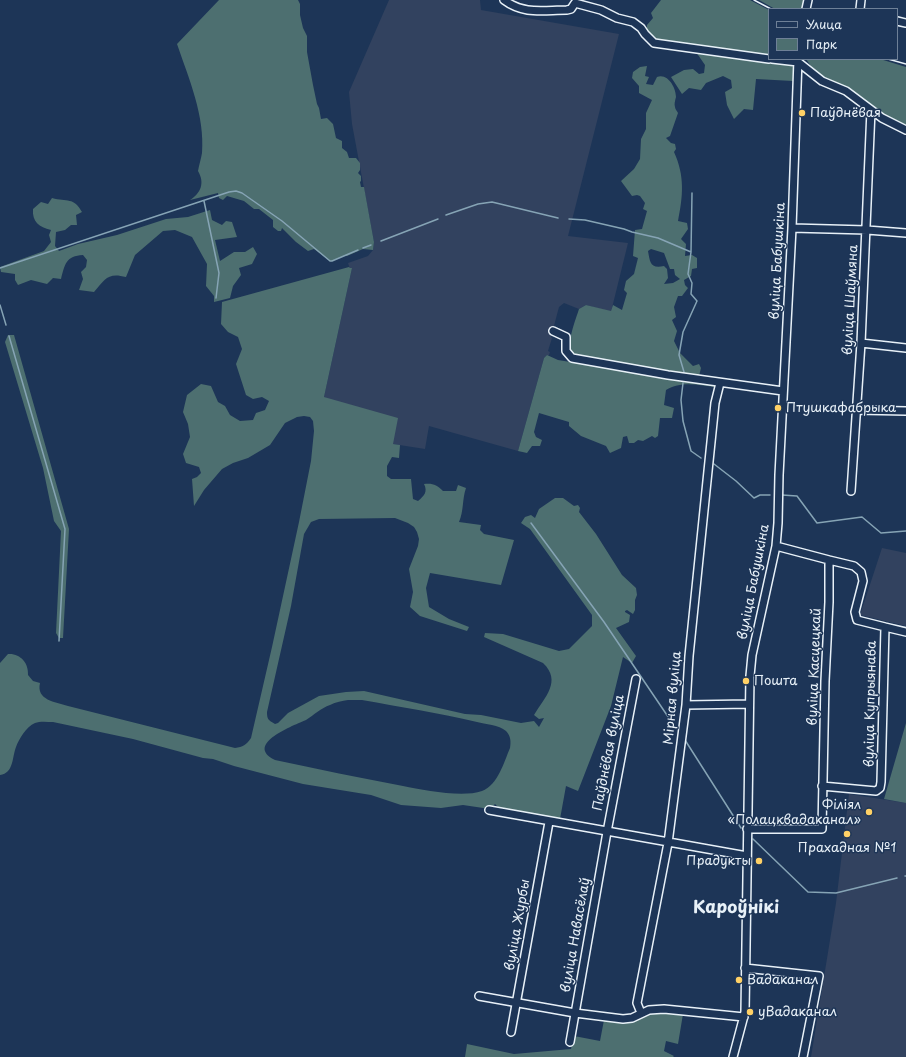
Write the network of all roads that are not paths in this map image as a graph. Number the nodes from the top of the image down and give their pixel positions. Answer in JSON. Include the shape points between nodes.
{"nodes":[{"id":1,"x":504,"y":0,"type":"edge"},
{"id":2,"x":768,"y":59,"type":"edge"},
{"id":3,"x":785,"y":60,"type":"edge"},
{"id":4,"x":798,"y":61,"type":"edge"},
{"id":5,"x":871,"y":110,"type":"junction"},
{"id":6,"x":906,"y":130,"type":"edge"},
{"id":7,"x":792,"y":228,"type":"junction"},
{"id":8,"x":867,"y":230,"type":"junction"},
{"id":9,"x":906,"y":233,"type":"edge"},
{"id":10,"x":553,"y":331,"type":"dead end"},
{"id":11,"x":861,"y":343,"type":"junction"},
{"id":12,"x":906,"y":348,"type":"edge"},
{"id":13,"x":720,"y":383,"type":"junction"},
{"id":14,"x":783,"y":391,"type":"junction"},
{"id":15,"x":857,"y":410,"type":"junction"},
{"id":16,"x":906,"y":411,"type":"edge"},
{"id":17,"x":851,"y":491,"type":"dead end"},
{"id":18,"x":776,"y":546,"type":"junction"},
{"id":19,"x":829,"y":560,"type":"junction"},
{"id":20,"x":885,"y":627,"type":"junction"},
{"id":21,"x":906,"y":632,"type":"edge"},
{"id":22,"x":636,"y":679,"type":"dead end"},
{"id":23,"x":748,"y":704,"type":"junction"},
{"id":24,"x":686,"y":705,"type":"junction"},
{"id":25,"x":822,"y":786,"type":"junction"},
{"id":26,"x":489,"y":810,"type":"dead end"},
{"id":27,"x":548,"y":822,"type":"junction"},
{"id":28,"x":748,"y":829,"type":"junction"},
{"id":29,"x":607,"y":832,"type":"junction"},
{"id":30,"x":668,"y":842,"type":"junction"},
{"id":31,"x":747,"y":856,"type":"junction"},
{"id":32,"x":745,"y":968,"type":"junction"},
{"id":33,"x":479,"y":996,"type":"dead end"},
{"id":34,"x":516,"y":1003,"type":"junction"},
{"id":35,"x":575,"y":1013,"type":"junction"},
{"id":36,"x":641,"y":1013,"type":"junction"},
{"id":37,"x":744,"y":1017,"type":"junction"},
{"id":38,"x":511,"y":1032,"type":"dead end"},
{"id":39,"x":570,"y":1042,"type":"dead end"},
{"id":40,"x":733,"y":1057,"type":"edge"},
{"id":41,"x":803,"y":1057,"type":"edge"}],
"edges":[{"from":1,"to":2,"type":"street","via":[[517,8],[534,11],[567,10],[572,9],[575,3],[633,22],[654,43]]},
{"from":3,"to":4,"type":"street"},
{"from":4,"to":5,"type":"street","via":[[822,81],[846,91]]},
{"from":4,"to":7,"type":"street","name":"вуліца Бабушкіна"},
{"from":5,"to":6,"type":"street"},
{"from":5,"to":8,"type":"street","name":"вуліца Шаўмяна"},
{"from":7,"to":8,"type":"street"},
{"from":7,"to":14,"type":"street","name":"вуліца Бабушкіна"},
{"from":8,"to":9,"type":"street"},
{"from":8,"to":11,"type":"street","name":"вуліца Шаўмяна"},
{"from":10,"to":13,"type":"street","via":[[566,337],[566,351],[572,358]]},
{"from":11,"to":12,"type":"street"},
{"from":11,"to":15,"type":"street","name":"вуліца Шаўмяна"},
{"from":13,"to":14,"type":"street"},
{"from":13,"to":24,"type":"street","name":"Мірная вуліца","via":[[689,656]]},
{"from":14,"to":18,"type":"street","name":"вуліца Бабушкіна"},
{"from":15,"to":16,"type":"street"},
{"from":15,"to":17,"type":"street","name":"вуліца Шаўмяна"},
{"from":18,"to":19,"type":"street"},
{"from":18,"to":23,"type":"street","name":"вуліца Бабушкіна","via":[[752,655]]},
{"from":19,"to":20,"type":"street","name":"вуліца Купрыянава","via":[[854,566],[861,572],[862,581],[854,612],[857,620]]},
{"from":19,"to":25,"type":"street","name":"вуліца Касцецкай"},
{"from":20,"to":21,"type":"street"},
{"from":20,"to":25,"type":"street","name":"вуліца Купрыянава","via":[[880,788],[876,791]]},
{"from":22,"to":29,"type":"street","name":"Паўднёвая вуліца"},
{"from":23,"to":24,"type":"street"},
{"from":23,"to":28,"type":"street","name":"вуліца Бабушкіна"},
{"from":24,"to":30,"type":"street","name":"Мірная вуліца"},
{"from":25,"to":28,"type":"street","name":"вуліца Касцецкай","via":[[822,829]]},
{"from":26,"to":27,"type":"street"},
{"from":27,"to":29,"type":"street"},
{"from":27,"to":34,"type":"street","name":"вуліца Журбы"},
{"from":28,"to":31,"type":"street","name":"вуліца Бабушкіна"},
{"from":29,"to":30,"type":"street"},
{"from":29,"to":35,"type":"street","name":"вуліца Навасёлаў"},
{"from":30,"to":31,"type":"street"},
{"from":30,"to":36,"type":"street","name":"Мірная вуліца","via":[[637,1003]]},
{"from":31,"to":32,"type":"street","name":"вуліца Бабушкіна"},
{"from":32,"to":37,"type":"street","name":"вуліца Бабушкіна"},
{"from":32,"to":41,"type":"street","via":[[819,976]]},
{"from":33,"to":34,"type":"street"},
{"from":34,"to":35,"type":"street"},
{"from":34,"to":38,"type":"street","name":"вуліца Журбы"},
{"from":35,"to":36,"type":"street","via":[[623,1020]]},
{"from":35,"to":39,"type":"street","name":"вуліца Навасёлаў"},
{"from":36,"to":37,"type":"street","via":[[664,1008]]},
{"from":37,"to":40,"type":"street","name":"вуліца Бабушкіна"}]}
